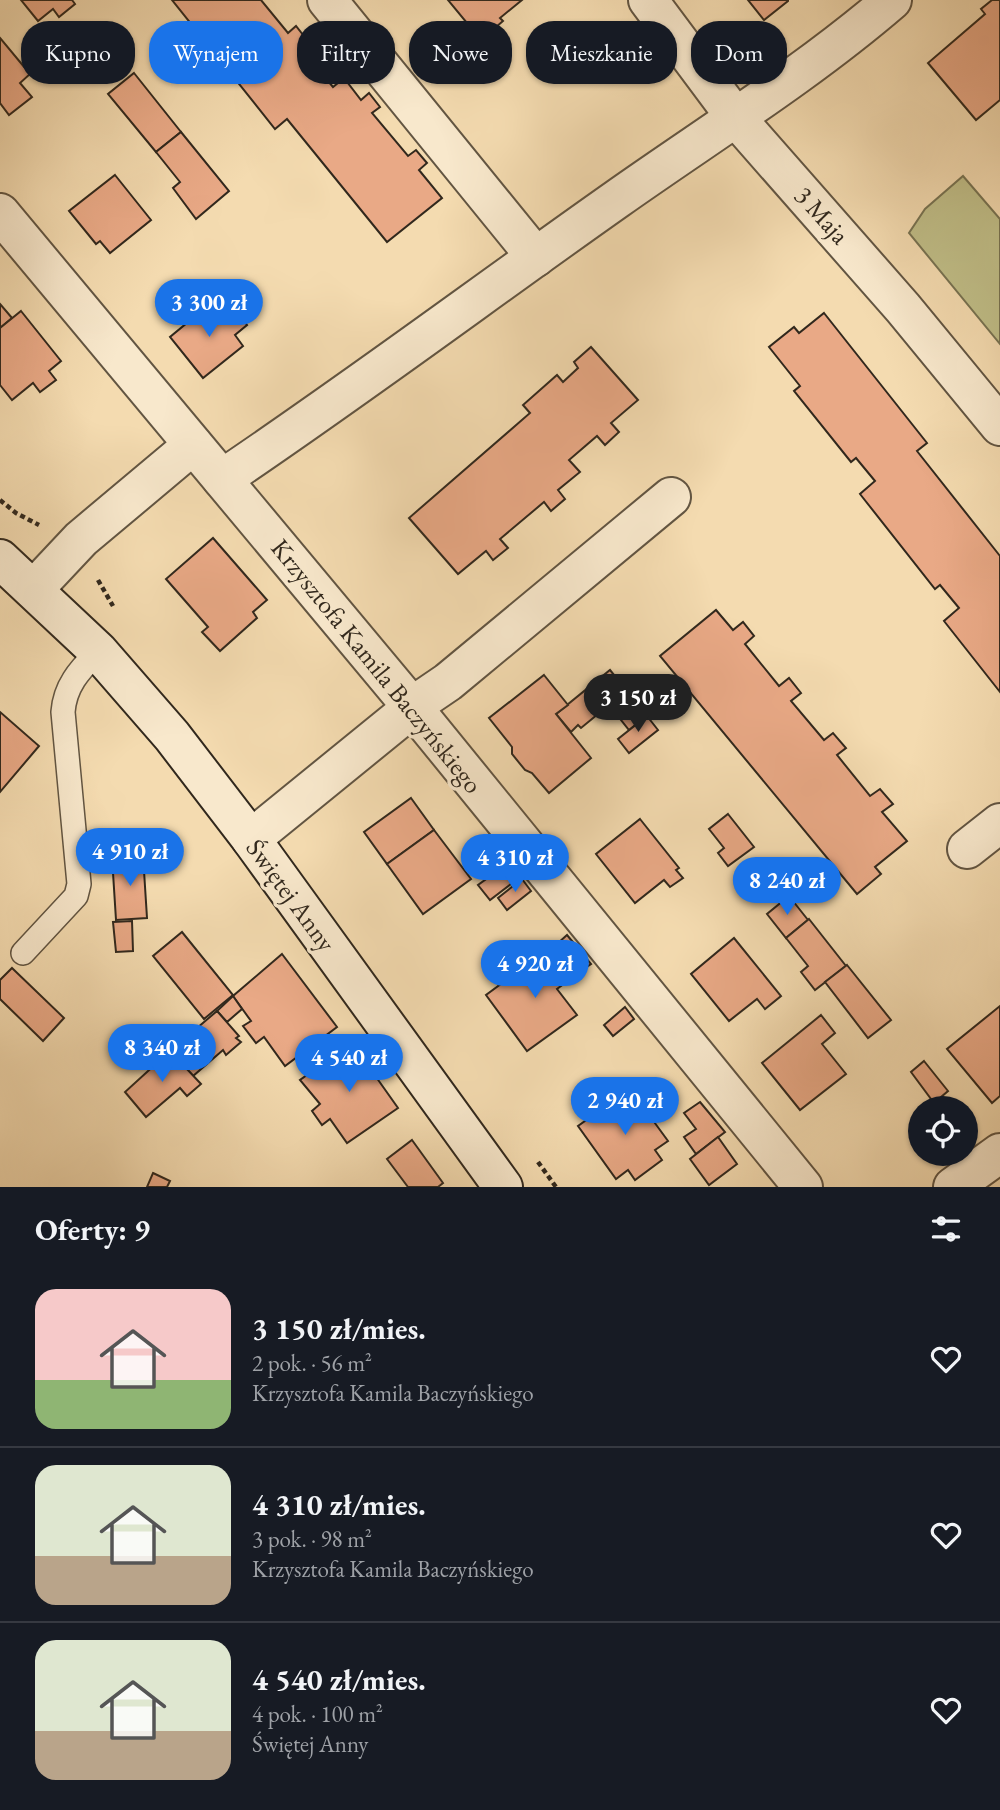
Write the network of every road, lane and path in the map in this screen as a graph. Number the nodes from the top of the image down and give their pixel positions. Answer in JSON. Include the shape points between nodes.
{"nodes":[{"id":1,"x":327,"y":0,"type":"edge"},
{"id":2,"x":648,"y":0,"type":"edge"},
{"id":3,"x":892,"y":0,"type":"edge"},
{"id":4,"x":736,"y":118,"type":"junction"},
{"id":5,"x":0,"y":213,"type":"edge"},
{"id":6,"x":536,"y":257,"type":"junction"},
{"id":7,"x":1000,"y":426,"type":"edge"},
{"id":8,"x":193,"y":445,"type":"junction"},
{"id":9,"x":222,"y":479,"type":"junction"},
{"id":10,"x":671,"y":497,"type":"dead end"},
{"id":11,"x":0,"y":500,"type":"edge"},
{"id":12,"x":50,"y":530,"type":"dead end"},
{"id":13,"x":0,"y":559,"type":"edge"},
{"id":14,"x":34,"y":589,"type":"junction"},
{"id":15,"x":98,"y":651,"type":"junction"},
{"id":16,"x":412,"y":708,"type":"junction"},
{"id":17,"x":1000,"y":823,"type":"edge"},
{"id":18,"x":251,"y":839,"type":"junction"},
{"id":19,"x":967,"y":849,"type":"dead end"},
{"id":20,"x":23,"y":953,"type":"dead end"},
{"id":21,"x":1000,"y":1153,"type":"edge"},
{"id":22,"x":503,"y":1187,"type":"edge"},
{"id":23,"x":803,"y":1187,"type":"edge"},
{"id":24,"x":953,"y":1187,"type":"edge"}],
"edges":[{"from":1,"to":6,"type":"street"},
{"from":2,"to":4,"type":"street","name":"3 Maja"},
{"from":3,"to":4,"type":"street"},
{"from":4,"to":6,"type":"street"},
{"from":4,"to":7,"type":"street","name":"3 Maja"},
{"from":5,"to":8,"type":"street","name":"Krzysztofa Kamila Baczyńskiego"},
{"from":6,"to":9,"type":"street"},
{"from":8,"to":9,"type":"street","name":"Krzysztofa Kamila Baczyńskiego"},
{"from":8,"to":14,"type":"street","via":[[81,539]]},
{"from":9,"to":16,"type":"street","name":"Krzysztofa Kamila Baczyńskiego"},
{"from":10,"to":16,"type":"street"},
{"from":11,"to":12,"type":"path"},
{"from":13,"to":14,"type":"street","name":"Świętej Anny"},
{"from":14,"to":15,"type":"street","name":"Świętej Anny"},
{"from":15,"to":18,"type":"street","name":"Świętej Anny","via":[[172,736]]},
{"from":15,"to":20,"type":"lane","via":[[72,680],[63,712],[79,884],[76,896]]},
{"from":16,"to":18,"type":"street"},
{"from":16,"to":23,"type":"street","name":"Krzysztofa Kamila Baczyńskiego"},
{"from":17,"to":19,"type":"street"},
{"from":18,"to":22,"type":"street","name":"Świętej Anny"},
{"from":21,"to":24,"type":"street"}]}
